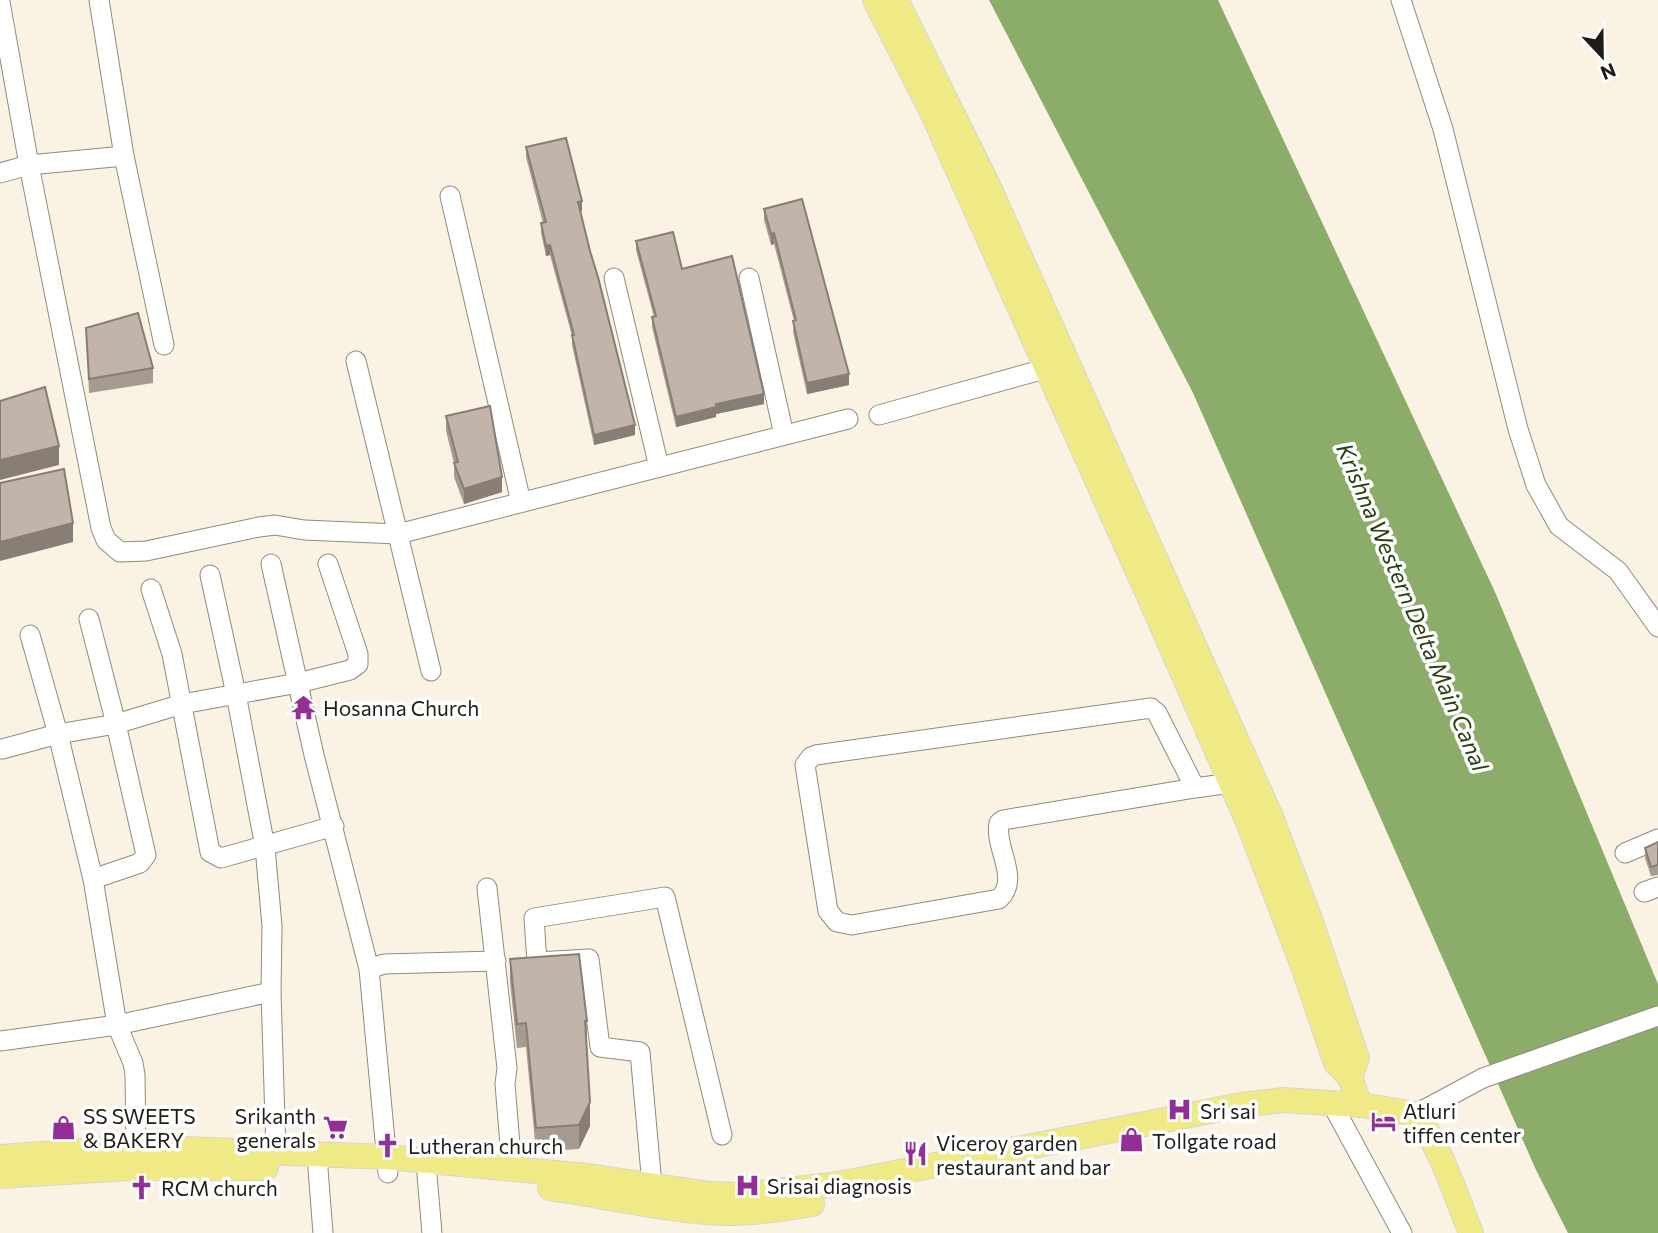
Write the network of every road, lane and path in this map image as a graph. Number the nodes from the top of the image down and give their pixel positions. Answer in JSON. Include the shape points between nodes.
{"nodes":[{"id":1,"x":99,"y":0,"type":"edge"},
{"id":2,"x":875,"y":0,"type":"edge"},
{"id":3,"x":896,"y":0,"type":"edge"},
{"id":4,"x":1401,"y":0,"type":"edge"},
{"id":5,"x":0,"y":2,"type":"edge"},
{"id":6,"x":124,"y":156,"type":"junction"},
{"id":7,"x":965,"y":160,"type":"junction"},
{"id":8,"x":29,"y":166,"type":"junction"},
{"id":9,"x":0,"y":173,"type":"edge"},
{"id":10,"x":450,"y":196,"type":"dead end"},
{"id":11,"x":614,"y":278,"type":"dead end"},
{"id":12,"x":750,"y":278,"type":"dead end"},
{"id":13,"x":164,"y":345,"type":"dead end"},
{"id":14,"x":356,"y":361,"type":"dead end"},
{"id":15,"x":1056,"y":365,"type":"junction"},
{"id":16,"x":879,"y":415,"type":"dead end"},
{"id":17,"x":848,"y":419,"type":"dead end"},
{"id":18,"x":784,"y":435,"type":"junction"},
{"id":19,"x":659,"y":467,"type":"junction"},
{"id":20,"x":521,"y":502,"type":"junction"},
{"id":21,"x":398,"y":534,"type":"junction"},
{"id":22,"x":271,"y":564,"type":"dead end"},
{"id":23,"x":328,"y":564,"type":"dead end"},
{"id":24,"x":210,"y":575,"type":"dead end"},
{"id":25,"x":151,"y":589,"type":"dead end"},
{"id":26,"x":89,"y":619,"type":"dead end"},
{"id":27,"x":1658,"y":627,"type":"edge"},
{"id":28,"x":30,"y":635,"type":"dead end"},
{"id":29,"x":431,"y":671,"type":"dead end"},
{"id":30,"x":298,"y":683,"type":"junction"},
{"id":31,"x":236,"y":694,"type":"junction"},
{"id":32,"x":1208,"y":701,"type":"junction"},
{"id":33,"x":182,"y":704,"type":"junction"},
{"id":34,"x":116,"y":724,"type":"junction"},
{"id":35,"x":58,"y":734,"type":"junction"},
{"id":36,"x":2,"y":749,"type":"dead end"},
{"id":37,"x":1231,"y":783,"type":"junction"},
{"id":38,"x":1195,"y":788,"type":"junction"},
{"id":39,"x":334,"y":827,"type":"junction"},
{"id":40,"x":1658,"y":839,"type":"edge"},
{"id":41,"x":265,"y":847,"type":"junction"},
{"id":42,"x":1625,"y":853,"type":"dead end"},
{"id":43,"x":93,"y":879,"type":"junction"},
{"id":44,"x":487,"y":888,"type":"dead end"},
{"id":45,"x":496,"y":961,"type":"junction"},
{"id":46,"x":369,"y":969,"type":"junction"},
{"id":47,"x":271,"y":992,"type":"junction"},
{"id":48,"x":1658,"y":1016,"type":"edge"},
{"id":49,"x":117,"y":1025,"type":"junction"},
{"id":50,"x":0,"y":1041,"type":"edge"},
{"id":51,"x":1350,"y":1077,"type":"junction"},
{"id":52,"x":1298,"y":1101,"type":"junction"},
{"id":53,"x":1332,"y":1104,"type":"junction"},
{"id":54,"x":1360,"y":1105,"type":"junction"},
{"id":55,"x":1416,"y":1114,"type":"junction"},
{"id":56,"x":722,"y":1135,"type":"dead end"},
{"id":57,"x":136,"y":1147,"type":"junction"},
{"id":58,"x":276,"y":1153,"type":"junction"},
{"id":59,"x":0,"y":1157,"type":"edge"},
{"id":60,"x":319,"y":1162,"type":"junction"},
{"id":61,"x":387,"y":1165,"type":"junction"},
{"id":62,"x":428,"y":1168,"type":"junction"},
{"id":63,"x":512,"y":1169,"type":"junction"},
{"id":64,"x":0,"y":1176,"type":"edge"},
{"id":65,"x":652,"y":1185,"type":"junction"},
{"id":66,"x":323,"y":1233,"type":"edge"},
{"id":67,"x":432,"y":1233,"type":"edge"},
{"id":68,"x":1402,"y":1233,"type":"edge"},
{"id":69,"x":1471,"y":1233,"type":"edge"}],
"edges":[{"from":1,"to":6,"type":"street"},
{"from":2,"to":7,"type":"main road","via":[[931,110]]},
{"from":3,"to":7,"type":"main road"},
{"from":4,"to":27,"type":"street","via":[[1443,128],[1536,485],[1559,526],[1618,571]]},
{"from":5,"to":8,"type":"street"},
{"from":6,"to":8,"type":"street"},
{"from":6,"to":13,"type":"street"},
{"from":7,"to":15,"type":"main road"},
{"from":8,"to":9,"type":"street"},
{"from":8,"to":21,"type":"street","via":[[101,528],[112,547],[139,552],[275,525]]},
{"from":10,"to":20,"type":"street"},
{"from":11,"to":19,"type":"street"},
{"from":12,"to":18,"type":"street"},
{"from":14,"to":21,"type":"street"},
{"from":15,"to":16,"type":"street"},
{"from":15,"to":32,"type":"main road"},
{"from":17,"to":18,"type":"street"},
{"from":18,"to":19,"type":"street"},
{"from":19,"to":20,"type":"street"},
{"from":20,"to":21,"type":"street"},
{"from":21,"to":29,"type":"street"},
{"from":22,"to":30,"type":"street"},
{"from":23,"to":30,"type":"street","via":[[358,664]]},
{"from":24,"to":31,"type":"street"},
{"from":25,"to":33,"type":"street"},
{"from":26,"to":34,"type":"street"},
{"from":28,"to":35,"type":"street"},
{"from":30,"to":31,"type":"street"},
{"from":30,"to":39,"type":"street"},
{"from":31,"to":33,"type":"street"},
{"from":31,"to":41,"type":"street"},
{"from":32,"to":37,"type":"main road"},
{"from":32,"to":51,"type":"main road","via":[[1271,817],[1311,922],[1357,1058]]},
{"from":33,"to":34,"type":"street"},
{"from":33,"to":41,"type":"street","via":[[210,852],[221,858]]},
{"from":34,"to":35,"type":"street"},
{"from":34,"to":43,"type":"street","via":[[146,855],[140,863]]},
{"from":35,"to":36,"type":"street"},
{"from":35,"to":43,"type":"street"},
{"from":37,"to":38,"type":"street"},
{"from":37,"to":51,"type":"main road","via":[[1336,1063]]},
{"from":38,"to":38,"type":"street","via":[[1151,708],[816,755],[805,765],[828,911],[837,922],[852,925],[999,899],[1009,879],[998,833],[1003,820]]},
{"from":39,"to":41,"type":"street"},
{"from":39,"to":46,"type":"street"},
{"from":40,"to":42,"type":"street"},
{"from":41,"to":47,"type":"street","via":[[272,926]]},
{"from":43,"to":49,"type":"street"},
{"from":44,"to":45,"type":"street"},
{"from":45,"to":46,"type":"street","via":[[384,964]]},
{"from":45,"to":63,"type":"street"},
{"from":46,"to":61,"type":"street"},
{"from":47,"to":49,"type":"street"},
{"from":47,"to":58,"type":"street"},
{"from":48,"to":55,"type":"street","via":[[1483,1078]]},
{"from":49,"to":50,"type":"street"},
{"from":49,"to":57,"type":"street","via":[[135,1075]]},
{"from":51,"to":54,"type":"main road"},
{"from":52,"to":53,"type":"main road"},
{"from":52,"to":62,"type":"main road","via":[[1286,1109],[869,1194],[756,1212],[699,1211],[456,1176]]},
{"from":52,"to":65,"type":"main road","via":[[1241,1105],[839,1184],[743,1195]]},
{"from":53,"to":54,"type":"main road"},
{"from":53,"to":68,"type":"street"},
{"from":54,"to":55,"type":"main road"},
{"from":55,"to":69,"type":"main road"},
{"from":56,"to":65,"type":"street","via":[[665,897],[534,918],[537,962],[589,960],[600,1047],[640,1052]]},
{"from":57,"to":58,"type":"main road"},
{"from":57,"to":59,"type":"main road"},
{"from":58,"to":60,"type":"main road"},
{"from":60,"to":61,"type":"main road"},
{"from":60,"to":64,"type":"main road"},
{"from":60,"to":66,"type":"street"},
{"from":61,"to":62,"type":"main road"},
{"from":62,"to":63,"type":"main road"},
{"from":62,"to":67,"type":"street"},
{"from":63,"to":65,"type":"main road"}]}
